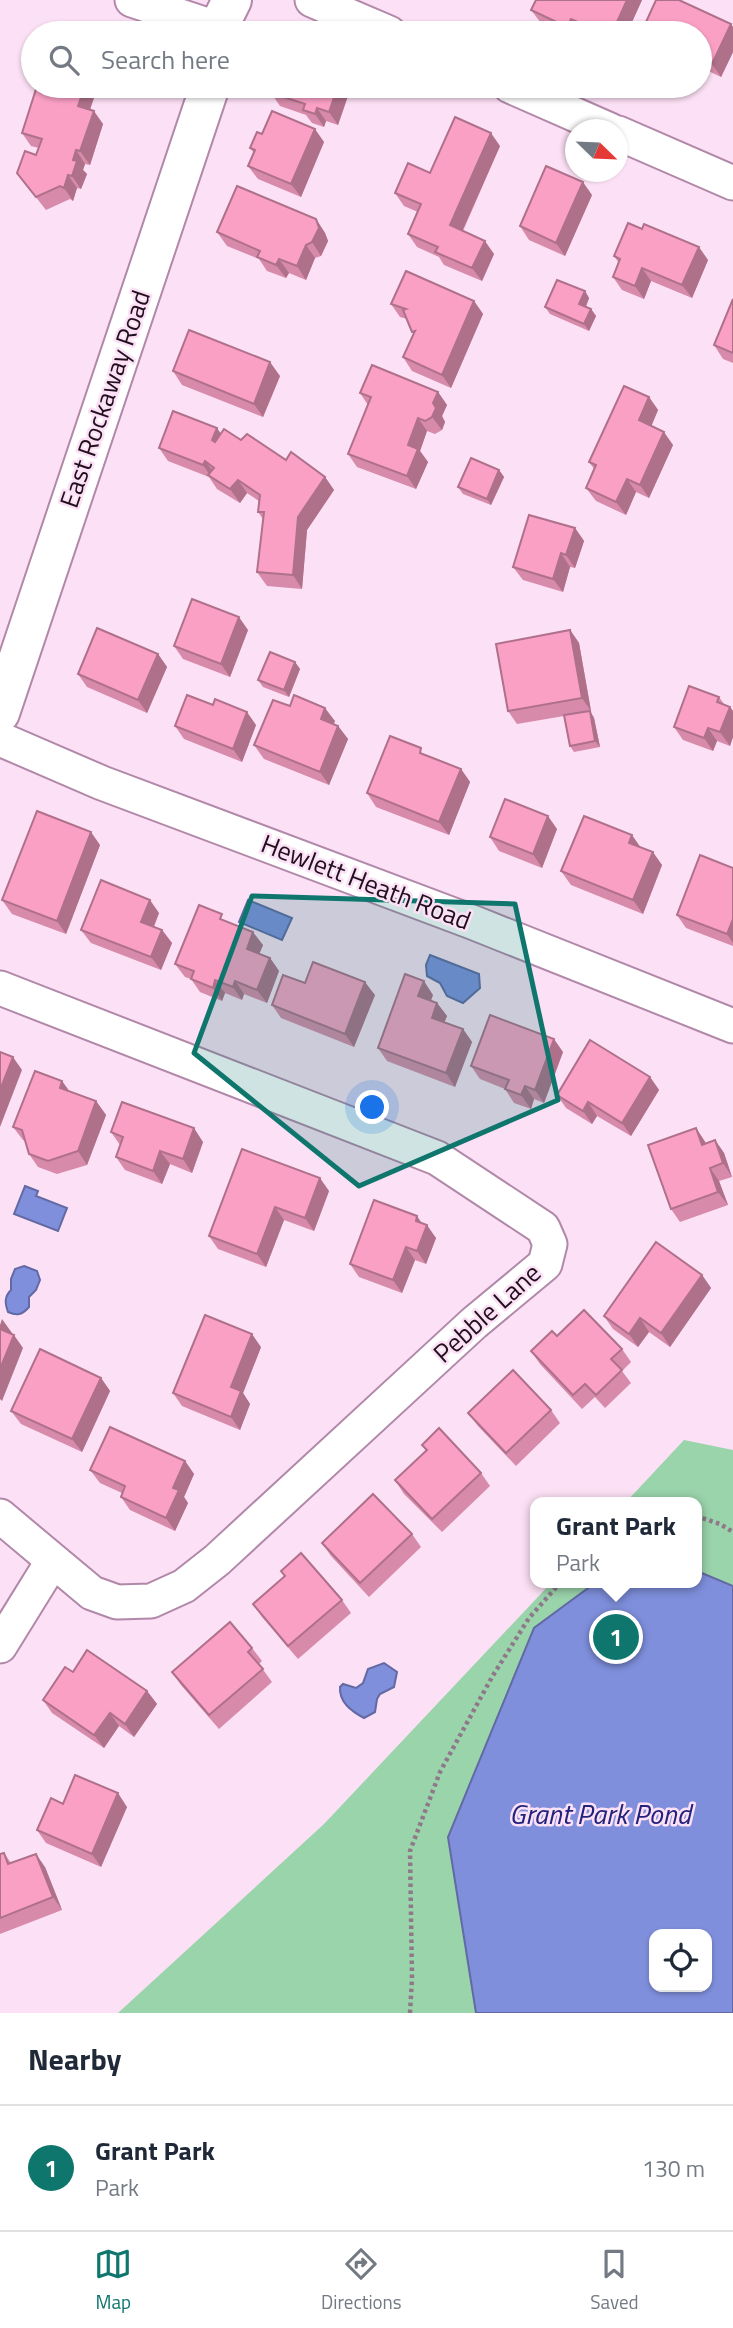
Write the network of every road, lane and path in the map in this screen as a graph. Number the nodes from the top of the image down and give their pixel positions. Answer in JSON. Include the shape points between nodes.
{"nodes":[{"id":1,"x":132,"y":0,"type":"edge"},
{"id":2,"x":312,"y":0,"type":"edge"},
{"id":3,"x":225,"y":21,"type":"edge"},
{"id":4,"x":361,"y":21,"type":"edge"},
{"id":5,"x":206,"y":98,"type":"edge"},
{"id":6,"x":537,"y":98,"type":"edge"},
{"id":7,"x":585,"y":119,"type":"edge"},
{"id":8,"x":628,"y":136,"type":"edge"},
{"id":9,"x":733,"y":183,"type":"edge"},
{"id":10,"x":0,"y":713,"type":"edge"},
{"id":11,"x":0,"y":739,"type":"edge"},
{"id":12,"x":0,"y":988,"type":"edge"},
{"id":13,"x":733,"y":1026,"type":"edge"},
{"id":14,"x":0,"y":1516,"type":"edge"},
{"id":15,"x":702,"y":1518,"type":"edge"},
{"id":16,"x":733,"y":1532,"type":"edge"},
{"id":17,"x":52,"y":1562,"type":"junction"},
{"id":18,"x":556,"y":1588,"type":"edge"},
{"id":19,"x":0,"y":1646,"type":"edge"},
{"id":20,"x":410,"y":2013,"type":"edge"}],
"edges":[{"from":1,"to":3,"type":"street"},
{"from":2,"to":4,"type":"street"},
{"from":5,"to":10,"type":"main road","name":"East Rockaway Road"},
{"from":6,"to":7,"type":"street"},
{"from":8,"to":9,"type":"street"},
{"from":11,"to":13,"type":"street","name":"Hewlett Heath Road","via":[[102,783]]},
{"from":12,"to":17,"type":"street","name":"Pebble Lane","via":[[438,1158],[543,1228],[551,1244],[545,1264],[184,1586],[150,1601],[117,1602],[92,1593]]},
{"from":14,"to":17,"type":"street","name":"Pebble Lane"},
{"from":15,"to":16,"type":"path"},
{"from":17,"to":19,"type":"street"},
{"from":18,"to":20,"type":"path","via":[[529,1618],[492,1677],[440,1772],[410,1851]]}]}
